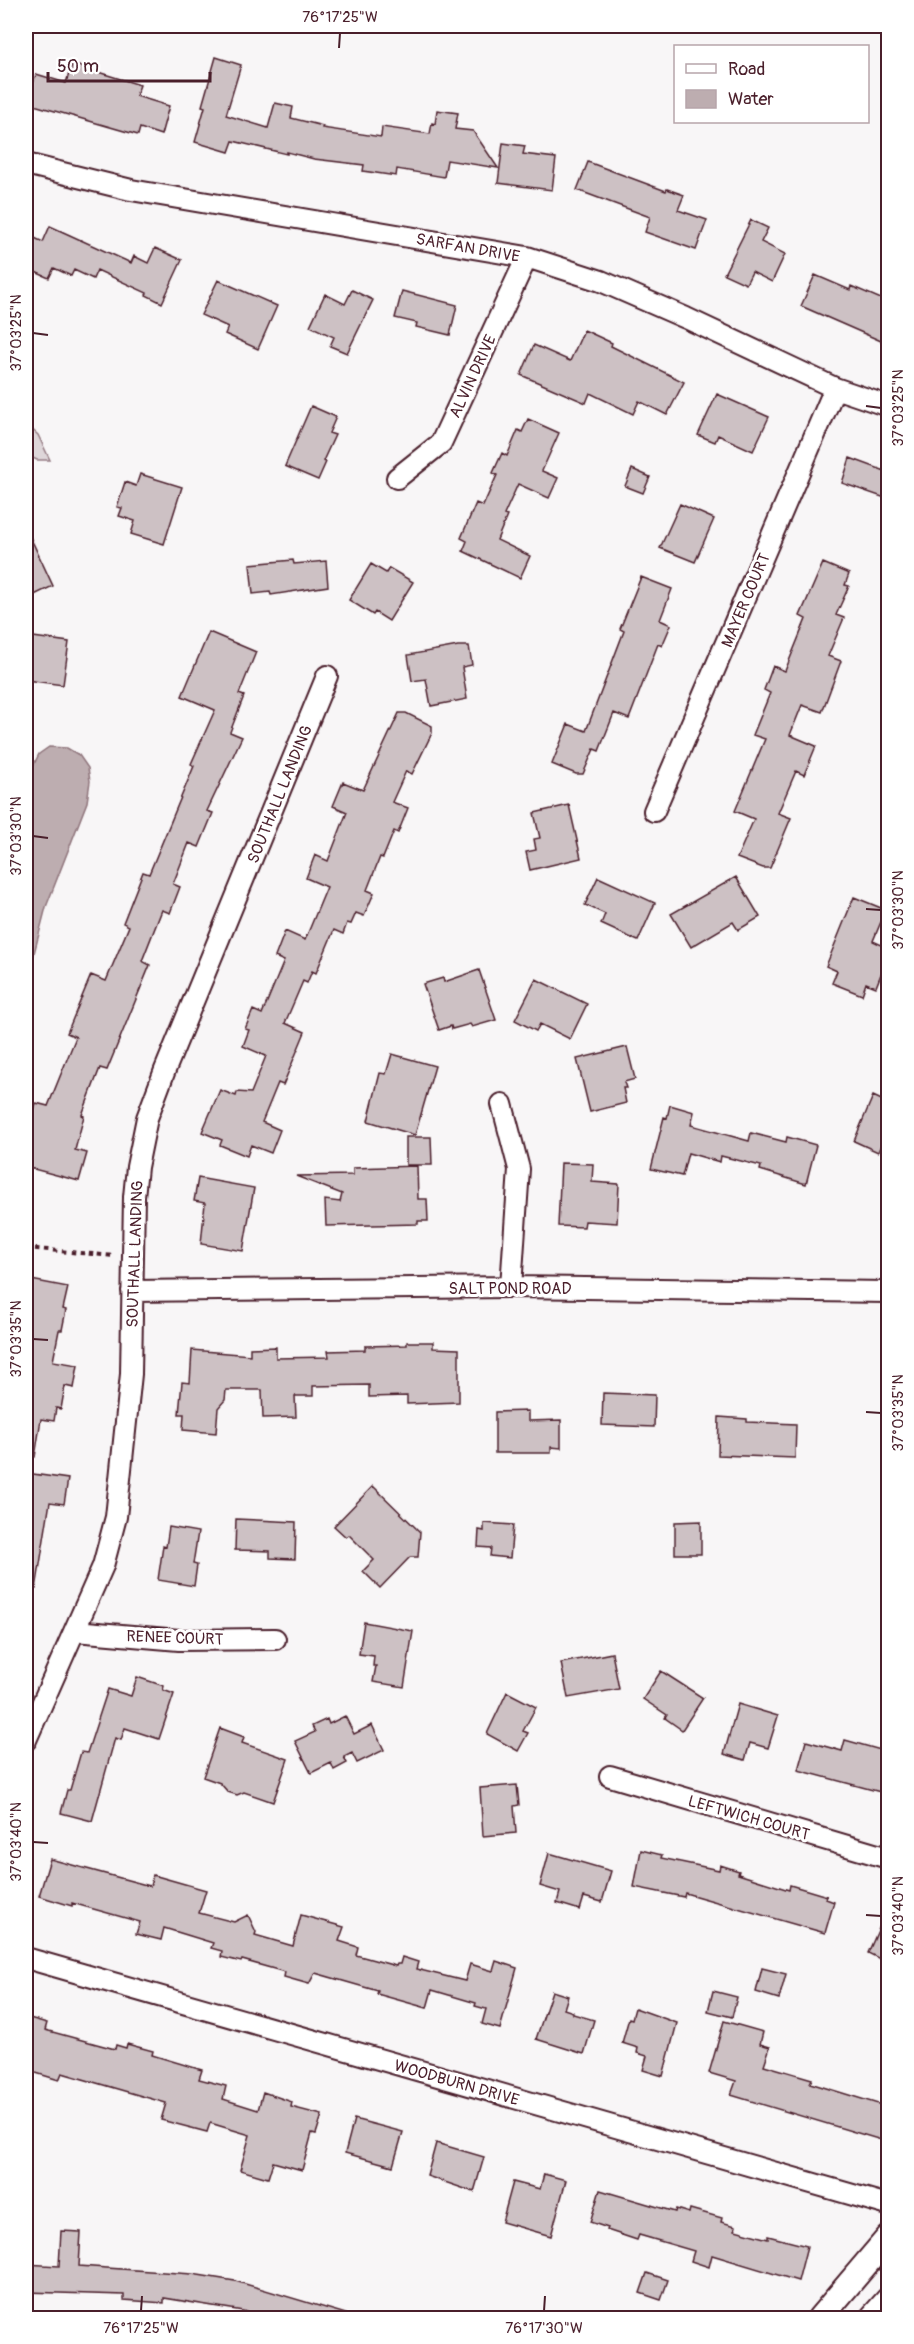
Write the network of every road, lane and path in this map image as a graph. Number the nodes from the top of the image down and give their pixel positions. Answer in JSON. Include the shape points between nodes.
{"nodes":[{"id":1,"x":26,"y":164,"type":"edge"},
{"id":2,"x":527,"y":257,"type":"junction"},
{"id":3,"x":835,"y":388,"type":"junction"},
{"id":4,"x":888,"y":406,"type":"edge"},
{"id":5,"x":397,"y":478,"type":"dead end"},
{"id":6,"x":327,"y":676,"type":"dead end"},
{"id":7,"x":654,"y":811,"type":"dead end"},
{"id":8,"x":502,"y":1104,"type":"dead end"},
{"id":9,"x":26,"y":1248,"type":"edge"},
{"id":10,"x":133,"y":1258,"type":"junction"},
{"id":11,"x":511,"y":1287,"type":"junction"},
{"id":12,"x":132,"y":1291,"type":"junction"},
{"id":13,"x":888,"y":1292,"type":"edge"},
{"id":14,"x":75,"y":1631,"type":"junction"},
{"id":15,"x":275,"y":1639,"type":"dead end"},
{"id":16,"x":26,"y":1740,"type":"edge"},
{"id":17,"x":610,"y":1776,"type":"dead end"},
{"id":18,"x":888,"y":1858,"type":"edge"},
{"id":19,"x":26,"y":1958,"type":"edge"},
{"id":20,"x":888,"y":2205,"type":"edge"},
{"id":21,"x":888,"y":2238,"type":"edge"},
{"id":22,"x":888,"y":2300,"type":"edge"},
{"id":23,"x":820,"y":2319,"type":"edge"},
{"id":24,"x":872,"y":2319,"type":"edge"}],
"edges":[{"from":1,"to":2,"type":"street","name":"SARFAN DRIVE","via":[[131,190]]},
{"from":2,"to":3,"type":"street","name":"SARFAN DRIVE","via":[[601,281]]},
{"from":2,"to":5,"type":"street","name":"ALVIN DRIVE","via":[[441,443]]},
{"from":3,"to":4,"type":"street","name":"SARFAN DRIVE"},
{"from":3,"to":7,"type":"street","name":"MAYER COURT"},
{"from":6,"to":10,"type":"street","name":"SOUTHALL LANDING","via":[[147,1118],[134,1197]]},
{"from":8,"to":11,"type":"street","via":[[519,1169]]},
{"from":9,"to":10,"type":"path"},
{"from":10,"to":12,"type":"street","name":"SOUTHALL LANDING"},
{"from":11,"to":12,"type":"street","name":"SALT POND ROAD"},
{"from":11,"to":13,"type":"street","name":"SALT POND ROAD"},
{"from":12,"to":14,"type":"street","name":"SOUTHALL LANDING","via":[[131,1374],[116,1517],[103,1566]]},
{"from":14,"to":15,"type":"street","name":"RENEE COURT","via":[[179,1640]]},
{"from":14,"to":16,"type":"street","name":"SOUTHALL LANDING"},
{"from":17,"to":18,"type":"street","name":"LEFTWICH COURT"},
{"from":19,"to":20,"type":"street","name":"WOODBURN DRIVE"},
{"from":21,"to":23,"type":"street"},
{"from":22,"to":24,"type":"street"}]}
